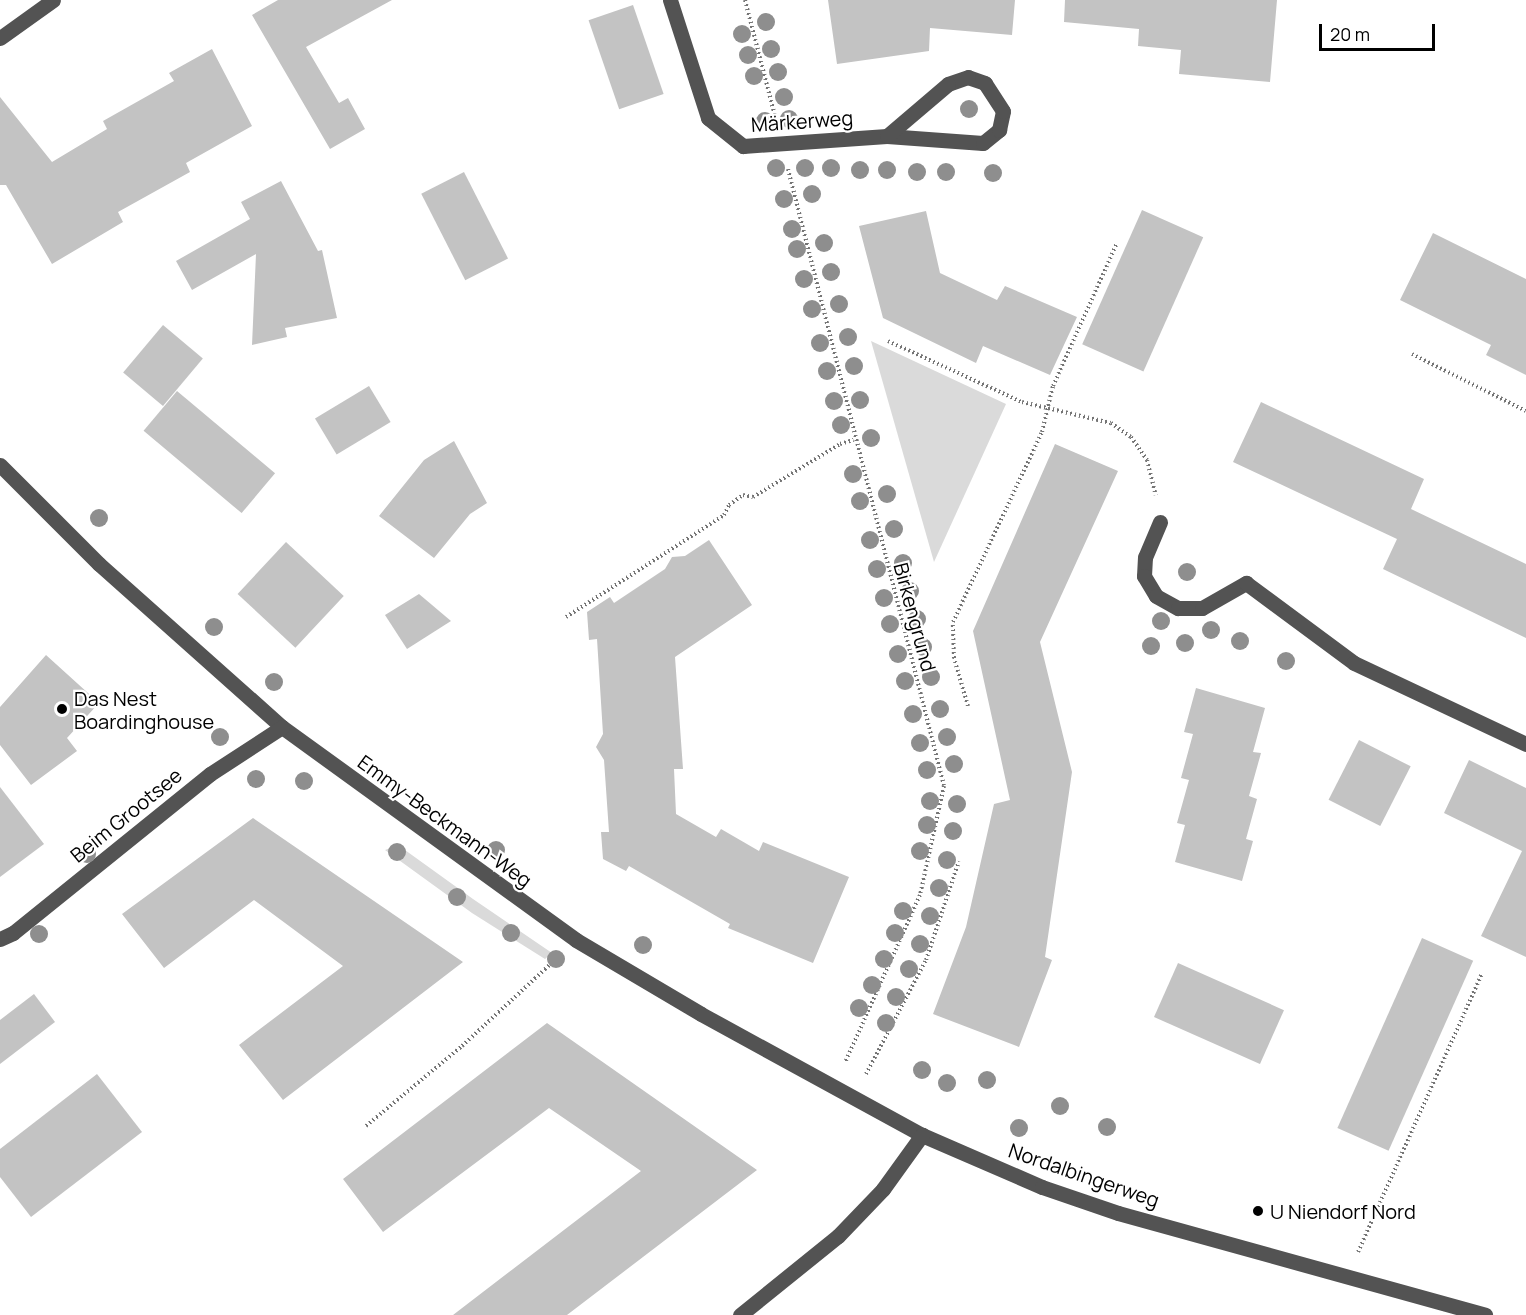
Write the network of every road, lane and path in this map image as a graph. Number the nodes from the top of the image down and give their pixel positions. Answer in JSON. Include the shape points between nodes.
{"nodes":[{"id":1,"x":53,"y":0,"type":"edge"},
{"id":2,"x":670,"y":0,"type":"edge"},
{"id":3,"x":745,"y":0,"type":"edge"},
{"id":4,"x":0,"y":38,"type":"edge"},
{"id":5,"x":887,"y":136,"type":"junction"},
{"id":6,"x":782,"y":143,"type":"junction"},
{"id":7,"x":1117,"y":243,"type":"dead end"},
{"id":8,"x":888,"y":341,"type":"dead end"},
{"id":9,"x":1412,"y":354,"type":"dead end"},
{"id":10,"x":1049,"y":408,"type":"junction"},
{"id":11,"x":1526,"y":411,"type":"edge"},
{"id":12,"x":853,"y":440,"type":"junction"},
{"id":13,"x":0,"y":465,"type":"edge"},
{"id":14,"x":1160,"y":522,"type":"joint"},
{"id":15,"x":566,"y":617,"type":"dead end"},
{"id":16,"x":968,"y":706,"type":"dead end"},
{"id":17,"x":282,"y":727,"type":"junction"},
{"id":18,"x":1526,"y":744,"type":"edge"},
{"id":19,"x":958,"y":861,"type":"dead end"},
{"id":20,"x":0,"y":939,"type":"edge"},
{"id":21,"x":576,"y":940,"type":"junction"},
{"id":22,"x":1482,"y":973,"type":"dead end"},
{"id":23,"x":832,"y":1086,"type":"junction"},
{"id":24,"x":853,"y":1098,"type":"junction"},
{"id":25,"x":366,"y":1126,"type":"dead end"},
{"id":26,"x":922,"y":1135,"type":"junction"},
{"id":27,"x":1348,"y":1275,"type":"junction"},
{"id":28,"x":740,"y":1315,"type":"edge"},
{"id":29,"x":1485,"y":1315,"type":"edge"}],
"edges":[{"from":1,"to":4,"type":"street"},
{"from":2,"to":6,"type":"street","name":"Märkerweg","via":[[708,118],[743,146]]},
{"from":3,"to":6,"type":"path","name":"Birkengrund"},
{"from":5,"to":5,"type":"street","name":"Märkerweg","via":[[983,142],[999,130],[1003,111],[985,83],[968,77],[948,84]]},
{"from":5,"to":6,"type":"street","name":"Märkerweg"},
{"from":6,"to":12,"type":"path","name":"Birkengrund"},
{"from":7,"to":10,"type":"path","via":[[1053,386]]},
{"from":8,"to":10,"type":"path","via":[[1022,402]]},
{"from":9,"to":11,"type":"path"},
{"from":10,"to":14,"type":"path","via":[[1111,423],[1131,437],[1147,460]]},
{"from":10,"to":16,"type":"path","via":[[1042,432],[953,622],[954,658]]},
{"from":12,"to":15,"type":"path","via":[[753,497],[743,495],[729,504],[724,515]]},
{"from":12,"to":23,"type":"path","name":"Birkengrund","via":[[944,786],[920,895],[865,1023]]},
{"from":13,"to":17,"type":"street","name":"Emmy-Beckmann-Weg","via":[[99,564]]},
{"from":14,"to":18,"type":"street","via":[[1145,557],[1144,576],[1156,596],[1179,608],[1202,608],[1246,583],[1354,663]]},
{"from":17,"to":20,"type":"street","name":"Beim Grootsee","via":[[210,774],[13,933]]},
{"from":17,"to":21,"type":"street","name":"Emmy-Beckmann-Weg"},
{"from":19,"to":24,"type":"path","via":[[926,960]]},
{"from":21,"to":23,"type":"street","name":"Emmy-Beckmann-Weg"},
{"from":21,"to":25,"type":"path","via":[[462,1046]]},
{"from":22,"to":27,"type":"path"},
{"from":23,"to":24,"type":"street","name":"Emmy-Beckmann-Weg"},
{"from":24,"to":26,"type":"street","name":"Emmy-Beckmann-Weg"},
{"from":26,"to":27,"type":"street","name":"Nordalbingerweg","via":[[1042,1187],[1118,1213]]},
{"from":26,"to":28,"type":"street","via":[[883,1189],[838,1236]]},
{"from":27,"to":29,"type":"street","name":"Nordalbingerweg"}]}
